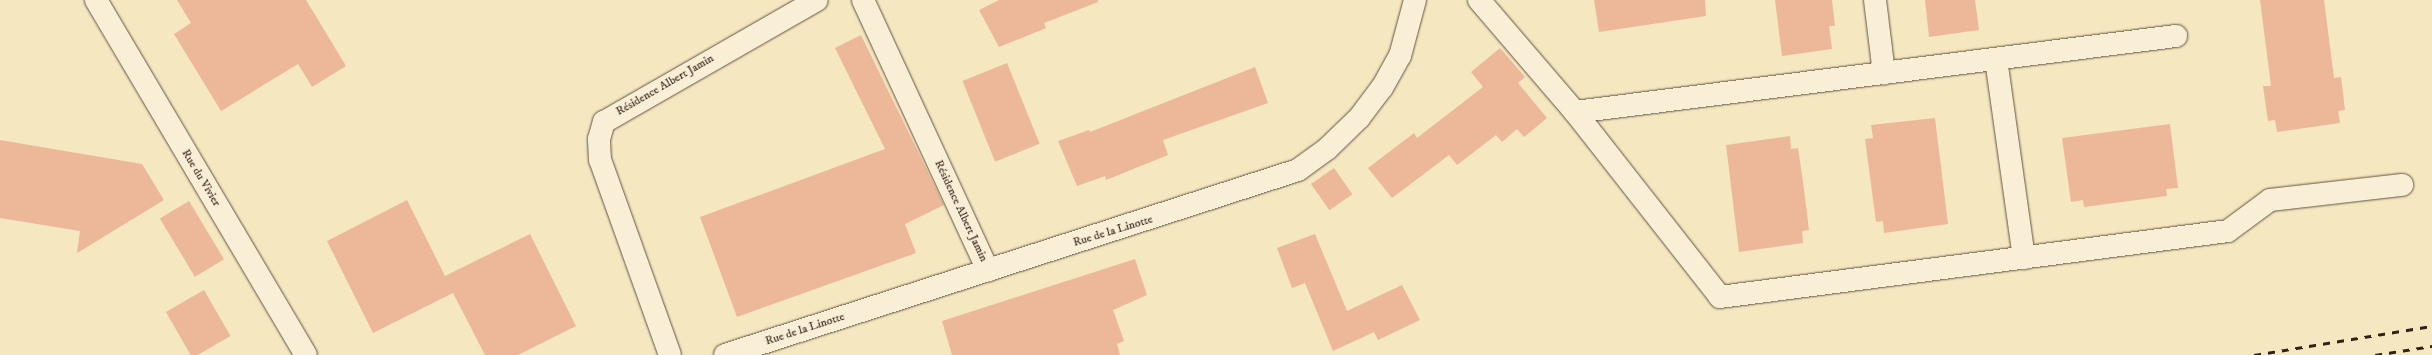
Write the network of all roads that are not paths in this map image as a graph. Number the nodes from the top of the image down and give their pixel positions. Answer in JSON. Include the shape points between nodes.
{"nodes":[{"id":1,"x":96,"y":0,"type":"edge"},
{"id":2,"x":816,"y":0,"type":"edge"},
{"id":3,"x":863,"y":0,"type":"edge"},
{"id":4,"x":1415,"y":0,"type":"edge"},
{"id":5,"x":1479,"y":0,"type":"edge"},
{"id":6,"x":1876,"y":0,"type":"edge"},
{"id":7,"x":2176,"y":36,"type":"dead end"},
{"id":8,"x":1996,"y":59,"type":"junction"},
{"id":9,"x":1884,"y":73,"type":"junction"},
{"id":10,"x":1575,"y":112,"type":"junction"},
{"id":11,"x":2402,"y":185,"type":"dead end"},
{"id":12,"x":2024,"y":258,"type":"junction"},
{"id":13,"x":988,"y":270,"type":"junction"},
{"id":14,"x":306,"y":355,"type":"edge"},
{"id":15,"x":670,"y":355,"type":"edge"},
{"id":16,"x":725,"y":355,"type":"edge"}],
"edges":[{"from":1,"to":14,"type":"street","name":"Rue du Vivier"},
{"from":2,"to":15,"type":"street","name":"Résidence Albert Jamin","via":[[604,122],[599,139],[600,160]]},
{"from":3,"to":13,"type":"street","name":"Résidence Albert Jamin"},
{"from":4,"to":13,"type":"street","name":"Rue de la Linotte","via":[[1400,56],[1382,88],[1359,118],[1327,149],[1298,170]]},
{"from":5,"to":10,"type":"street"},
{"from":6,"to":9,"type":"street"},
{"from":7,"to":8,"type":"street"},
{"from":8,"to":9,"type":"street"},
{"from":8,"to":12,"type":"street"},
{"from":9,"to":10,"type":"street"},
{"from":10,"to":12,"type":"street","via":[[1720,297]]},
{"from":11,"to":12,"type":"street","via":[[2270,200],[2228,231]]},
{"from":13,"to":16,"type":"street","name":"Rue de la Linotte"}]}
